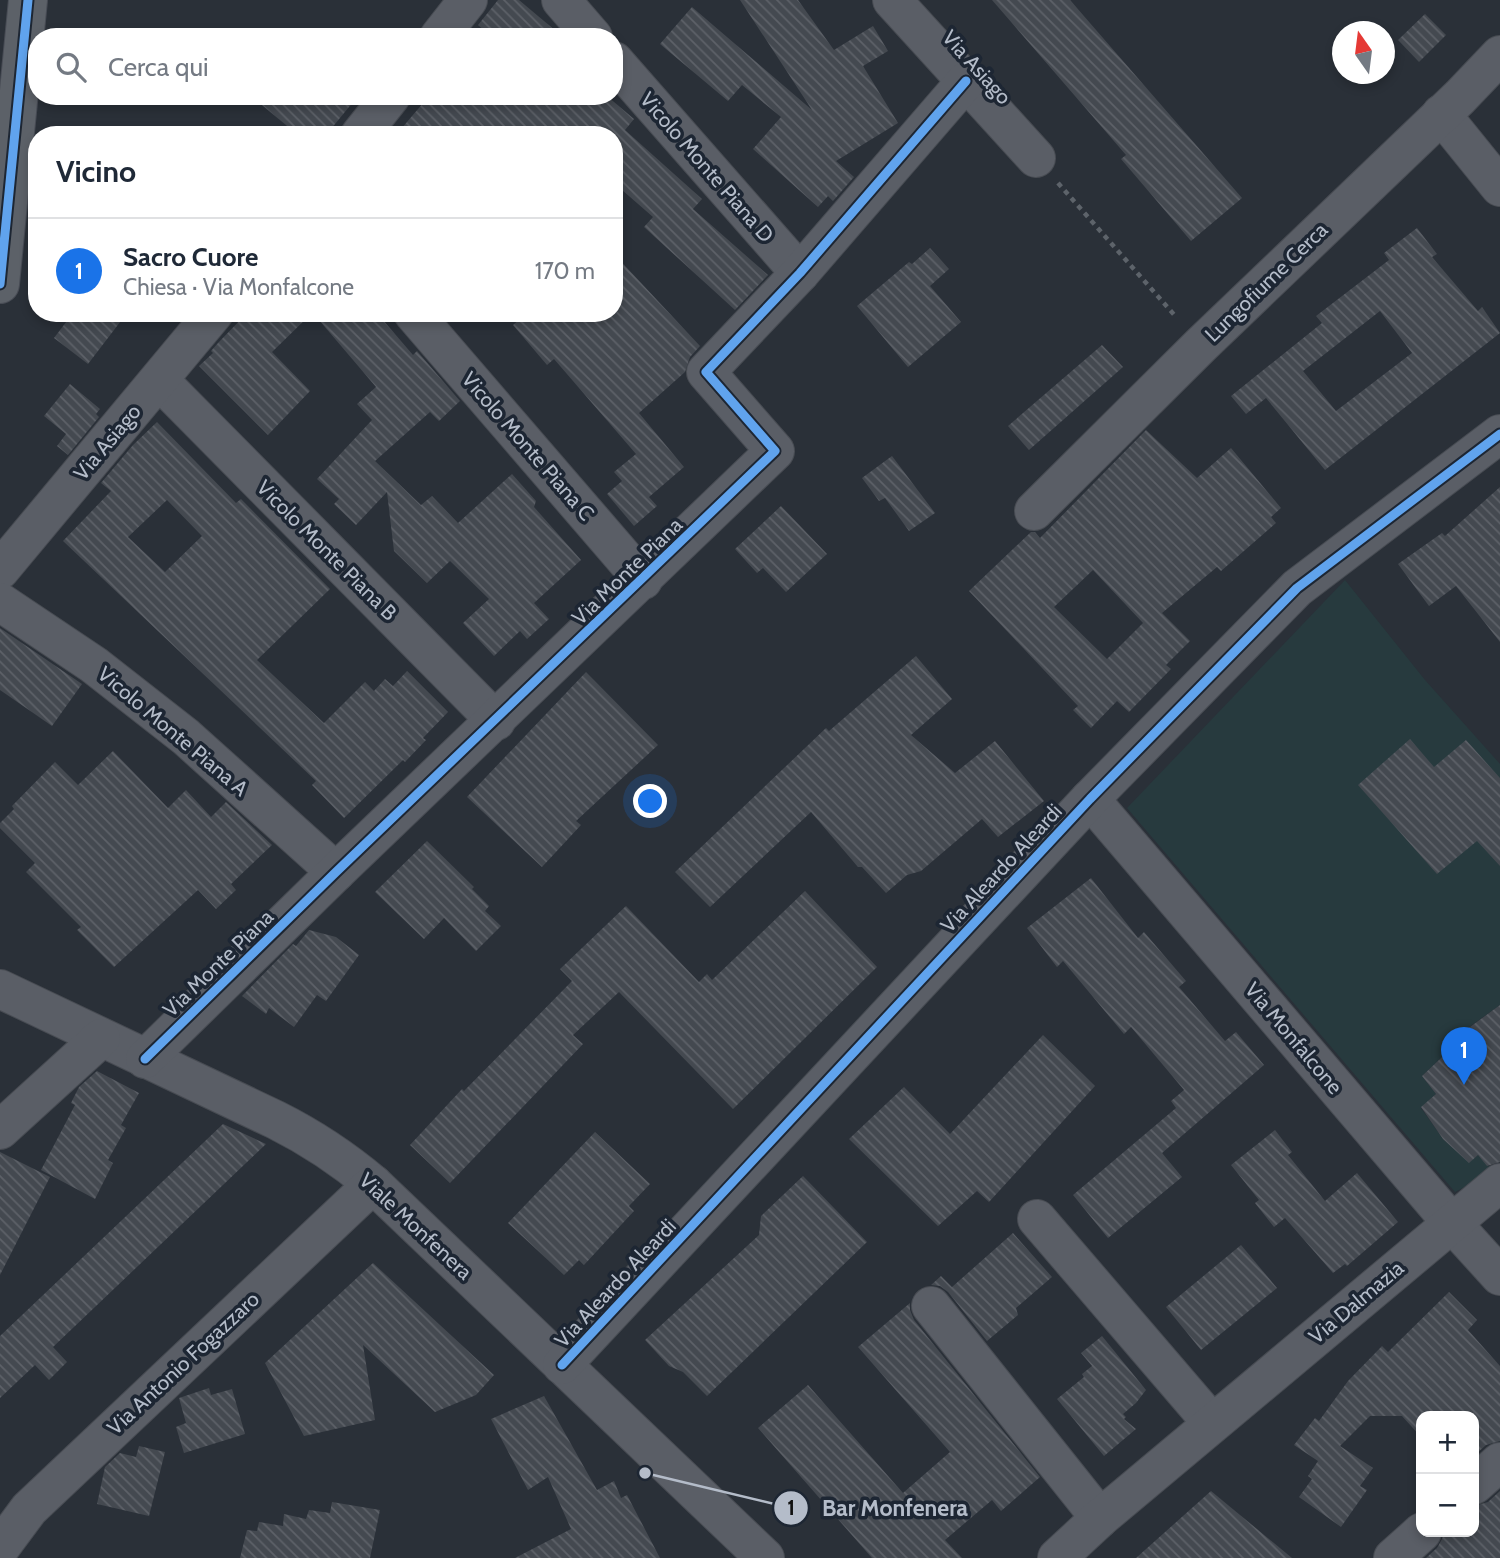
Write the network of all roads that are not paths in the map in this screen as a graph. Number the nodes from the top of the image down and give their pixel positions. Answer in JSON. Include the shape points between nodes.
{"nodes":[{"id":1,"x":28,"y":0,"type":"edge"},
{"id":2,"x":468,"y":0,"type":"edge"},
{"id":3,"x":561,"y":0,"type":"edge"},
{"id":4,"x":892,"y":0,"type":"edge"},
{"id":5,"x":446,"y":28,"type":"edge"},
{"id":6,"x":585,"y":28,"type":"edge"},
{"id":7,"x":1500,"y":55,"type":"edge"},
{"id":8,"x":623,"y":71,"type":"edge"},
{"id":9,"x":965,"y":81,"type":"junction"},
{"id":10,"x":384,"y":105,"type":"edge"},
{"id":11,"x":1441,"y":114,"type":"junction"},
{"id":12,"x":367,"y":126,"type":"edge"},
{"id":13,"x":1035,"y":158,"type":"road end"},
{"id":14,"x":1500,"y":187,"type":"edge"},
{"id":15,"x":800,"y":273,"type":"junction"},
{"id":16,"x":0,"y":284,"type":"edge"},
{"id":17,"x":207,"y":322,"type":"edge"},
{"id":18,"x":421,"y":322,"type":"edge"},
{"id":19,"x":159,"y":380,"type":"junction"},
{"id":20,"x":1500,"y":434,"type":"edge"},
{"id":21,"x":1034,"y":511,"type":"dead end"},
{"id":22,"x":0,"y":570,"type":"edge"},
{"id":23,"x":643,"y":580,"type":"junction"},
{"id":24,"x":0,"y":602,"type":"edge"},
{"id":25,"x":496,"y":720,"type":"junction"},
{"id":26,"x":1090,"y":799,"type":"junction"},
{"id":27,"x":336,"y":872,"type":"junction"},
{"id":28,"x":0,"y":989,"type":"edge"},
{"id":29,"x":101,"y":1038,"type":"junction"},
{"id":30,"x":145,"y":1059,"type":"junction"},
{"id":31,"x":0,"y":1130,"type":"edge"},
{"id":32,"x":1500,"y":1183,"type":"edge"},
{"id":33,"x":373,"y":1184,"type":"junction"},
{"id":34,"x":1037,"y":1219,"type":"dead end"},
{"id":35,"x":1451,"y":1222,"type":"junction"},
{"id":36,"x":1500,"y":1276,"type":"edge"},
{"id":37,"x":931,"y":1306,"type":"dead end"},
{"id":38,"x":562,"y":1364,"type":"junction"},
{"id":39,"x":1213,"y":1423,"type":"junction"},
{"id":40,"x":1500,"y":1461,"type":"edge"},
{"id":41,"x":1479,"y":1480,"type":"edge"},
{"id":42,"x":1100,"y":1518,"type":"junction"},
{"id":43,"x":1416,"y":1537,"type":"edge"},
{"id":44,"x":0,"y":1548,"type":"edge"},
{"id":45,"x":765,"y":1558,"type":"edge"},
{"id":46,"x":1057,"y":1558,"type":"edge"},
{"id":47,"x":1393,"y":1558,"type":"edge"}],
"edges":[{"from":1,"to":16,"type":"main road"},
{"from":2,"to":5,"type":"street"},
{"from":3,"to":6,"type":"street"},
{"from":4,"to":9,"type":"street","name":"Via Asiago"},
{"from":7,"to":11,"type":"street","name":"Lungofiume Cerca"},
{"from":8,"to":15,"type":"street","name":"Vicolo Monte Piana D"},
{"from":9,"to":13,"type":"street","name":"Via Asiago"},
{"from":9,"to":15,"type":"street","name":"Via Monte Piana"},
{"from":10,"to":12,"type":"street"},
{"from":11,"to":14,"type":"street"},
{"from":11,"to":21,"type":"street","name":"Lungofiume Cerca"},
{"from":15,"to":23,"type":"street","name":"Via Monte Piana","via":[[706,372],[775,452]]},
{"from":17,"to":19,"type":"street","name":"Via Asiago"},
{"from":18,"to":23,"type":"street","name":"Vicolo Monte Piana C"},
{"from":19,"to":22,"type":"street","name":"Via Asiago"},
{"from":19,"to":25,"type":"street","name":"Vicolo Monte Piana B"},
{"from":20,"to":26,"type":"street","name":"Via Aleardo Aleardi","via":[[1297,588]]},
{"from":23,"to":25,"type":"street","name":"Via Monte Piana"},
{"from":24,"to":27,"type":"street","name":"Vicolo Monte Piana A","via":[[186,737]]},
{"from":25,"to":27,"type":"street","name":"Via Monte Piana"},
{"from":26,"to":35,"type":"street","name":"Via Monfalcone"},
{"from":26,"to":38,"type":"street","name":"Via Aleardo Aleardi"},
{"from":27,"to":30,"type":"street","name":"Via Monte Piana"},
{"from":28,"to":29,"type":"street","name":"Viale Monfenera"},
{"from":29,"to":30,"type":"street","name":"Viale Monfenera"},
{"from":29,"to":31,"type":"street"},
{"from":30,"to":33,"type":"street","name":"Viale Monfenera","via":[[311,1138]]},
{"from":32,"to":35,"type":"street","name":"Via Dalmazia"},
{"from":33,"to":38,"type":"street","name":"Viale Monfenera"},
{"from":33,"to":44,"type":"street","name":"Via Antonio Fogazzaro","via":[[29,1509]]},
{"from":34,"to":39,"type":"street"},
{"from":35,"to":36,"type":"street","name":"Via Monfalcone"},
{"from":35,"to":39,"type":"street","name":"Via Dalmazia"},
{"from":37,"to":42,"type":"street"},
{"from":38,"to":45,"type":"street","name":"Viale Monfenera"},
{"from":39,"to":42,"type":"street","name":"Via Dalmazia"},
{"from":40,"to":41,"type":"street"},
{"from":42,"to":46,"type":"street","name":"Via Dalmazia"},
{"from":43,"to":47,"type":"street"}]}
